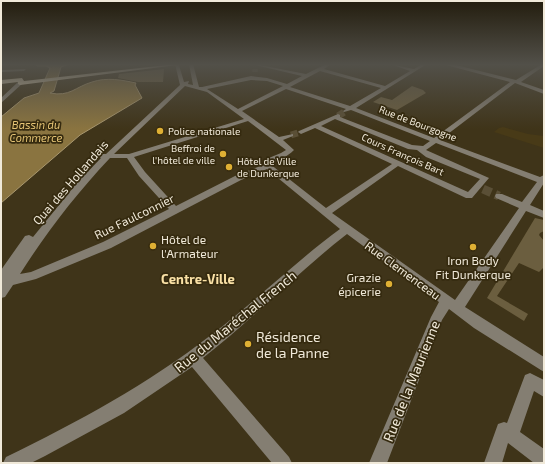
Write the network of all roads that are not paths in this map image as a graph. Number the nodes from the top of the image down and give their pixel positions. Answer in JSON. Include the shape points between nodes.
{"nodes":[{"id":1,"x":182,"y":85,"type":"edge"},
{"id":2,"x":16,"y":86,"type":"edge"},
{"id":3,"x":187,"y":86,"type":"edge"},
{"id":4,"x":187,"y":86,"type":"edge"},
{"id":5,"x":210,"y":86,"type":"edge"},
{"id":6,"x":287,"y":86,"type":"joint"},
{"id":7,"x":379,"y":86,"type":"edge"},
{"id":8,"x":511,"y":86,"type":"edge"},
{"id":9,"x":526,"y":86,"type":"edge"},
{"id":10,"x":196,"y":87,"type":"junction"},
{"id":11,"x":384,"y":87,"type":"joint"},
{"id":12,"x":204,"y":88,"type":"junction"},
{"id":13,"x":1,"y":90,"type":"edge"},
{"id":14,"x":12,"y":90,"type":"junction"},
{"id":15,"x":544,"y":92,"type":"edge"},
{"id":16,"x":1,"y":101,"type":"edge"},
{"id":17,"x":237,"y":110,"type":"junction"},
{"id":18,"x":348,"y":110,"type":"junction"},
{"id":19,"x":249,"y":119,"type":"junction"},
{"id":20,"x":316,"y":126,"type":"junction"},
{"id":21,"x":301,"y":132,"type":"tunnel mouth"},
{"id":22,"x":291,"y":135,"type":"tunnel mouth"},
{"id":23,"x":278,"y":140,"type":"junction"},
{"id":24,"x":437,"y":141,"type":"junction"},
{"id":25,"x":420,"y":149,"type":"junction"},
{"id":26,"x":104,"y":156,"type":"junction"},
{"id":27,"x":129,"y":156,"type":"junction"},
{"id":28,"x":396,"y":164,"type":"junction"},
{"id":29,"x":268,"y":166,"type":"junction"},
{"id":30,"x":543,"y":179,"type":"edge"},
{"id":31,"x":499,"y":196,"type":"tunnel mouth"},
{"id":32,"x":525,"y":207,"type":"junction"},
{"id":33,"x":176,"y":211,"type":"junction"},
{"id":34,"x":325,"y":213,"type":"junction"},
{"id":35,"x":544,"y":215,"type":"edge"},
{"id":36,"x":347,"y":229,"type":"junction"},
{"id":37,"x":3,"y":282,"type":"edge"},
{"id":38,"x":1,"y":293,"type":"edge"},
{"id":39,"x":452,"y":304,"type":"junction"},
{"id":40,"x":193,"y":357,"type":"junction"},
{"id":41,"x":544,"y":365,"type":"edge"},
{"id":42,"x":544,"y":389,"type":"edge"},
{"id":43,"x":510,"y":435,"type":"junction"},
{"id":44,"x":544,"y":460,"type":"edge"},
{"id":45,"x":12,"y":463,"type":"edge"},
{"id":46,"x":283,"y":463,"type":"edge"},
{"id":47,"x":378,"y":463,"type":"edge"},
{"id":48,"x":493,"y":463,"type":"edge"}],
"edges":[{"from":1,"to":26,"type":"street","name":"Quai des Hollandais"},
{"from":2,"to":14,"type":"street"},
{"from":3,"to":10,"type":"street"},
{"from":4,"to":10,"type":"street"},
{"from":5,"to":12,"type":"street"},
{"from":6,"to":17,"type":"street"},
{"from":6,"to":18,"type":"street","name":"Rue de Bourgogne"},
{"from":7,"to":11,"type":"street"},
{"from":8,"to":24,"type":"street"},
{"from":9,"to":15,"type":"street"},
{"from":10,"to":12,"type":"street"},
{"from":11,"to":18,"type":"street"},
{"from":12,"to":17,"type":"street"},
{"from":13,"to":14,"type":"street"},
{"from":14,"to":16,"type":"street"},
{"from":17,"to":19,"type":"street"},
{"from":18,"to":24,"type":"street","name":"Rue de Bourgogne"},
{"from":19,"to":23,"type":"street"},
{"from":19,"to":27,"type":"street"},
{"from":20,"to":21,"type":"street","name":"Cours François Bart"},
{"from":20,"to":25,"type":"street","name":"Cours François Bart","via":[[337,117]]},
{"from":20,"to":28,"type":"street","name":"Cours François Bart"},
{"from":22,"to":23,"type":"street"},
{"from":23,"to":29,"type":"street","name":"Rue Faulconnier","via":[[290,150],[267,162]]},
{"from":24,"to":25,"type":"street","via":[[427,148]]},
{"from":24,"to":30,"type":"street","name":"Rue de Bourgogne"},
{"from":25,"to":28,"type":"street","name":"Cours François Bart","via":[[485,178],[480,188],[469,196]]},
{"from":26,"to":27,"type":"street"},
{"from":26,"to":37,"type":"street","name":"Quai des Hollandais"},
{"from":27,"to":33,"type":"street"},
{"from":28,"to":34,"type":"street"},
{"from":29,"to":33,"type":"street","name":"Rue Faulconnier","via":[[238,178]]},
{"from":29,"to":34,"type":"street","name":"Rue Clemenceau"},
{"from":30,"to":32,"type":"street","name":"Rue de la Maurienne"},
{"from":31,"to":32,"type":"street"},
{"from":32,"to":35,"type":"street"},
{"from":32,"to":39,"type":"street","name":"Rue de la Maurienne"},
{"from":33,"to":37,"type":"street","name":"Rue Faulconnier","via":[[107,245],[32,276]]},
{"from":34,"to":36,"type":"street","name":"Rue Clemenceau"},
{"from":36,"to":39,"type":"street","name":"Rue Clemenceau"},
{"from":36,"to":40,"type":"street","name":"Rue du Maréchal French"},
{"from":37,"to":38,"type":"street","name":"Quai des Hollandais"},
{"from":39,"to":41,"type":"street","name":"Rue Clemenceau"},
{"from":39,"to":47,"type":"street","name":"Rue de la Maurienne","via":[[437,317]]},
{"from":40,"to":45,"type":"street","name":"Rue du Maréchal French","via":[[113,410]]},
{"from":40,"to":46,"type":"street"},
{"from":42,"to":43,"type":"street","via":[[530,380]]},
{"from":43,"to":44,"type":"street"},
{"from":43,"to":48,"type":"street","via":[[504,430]]}]}
